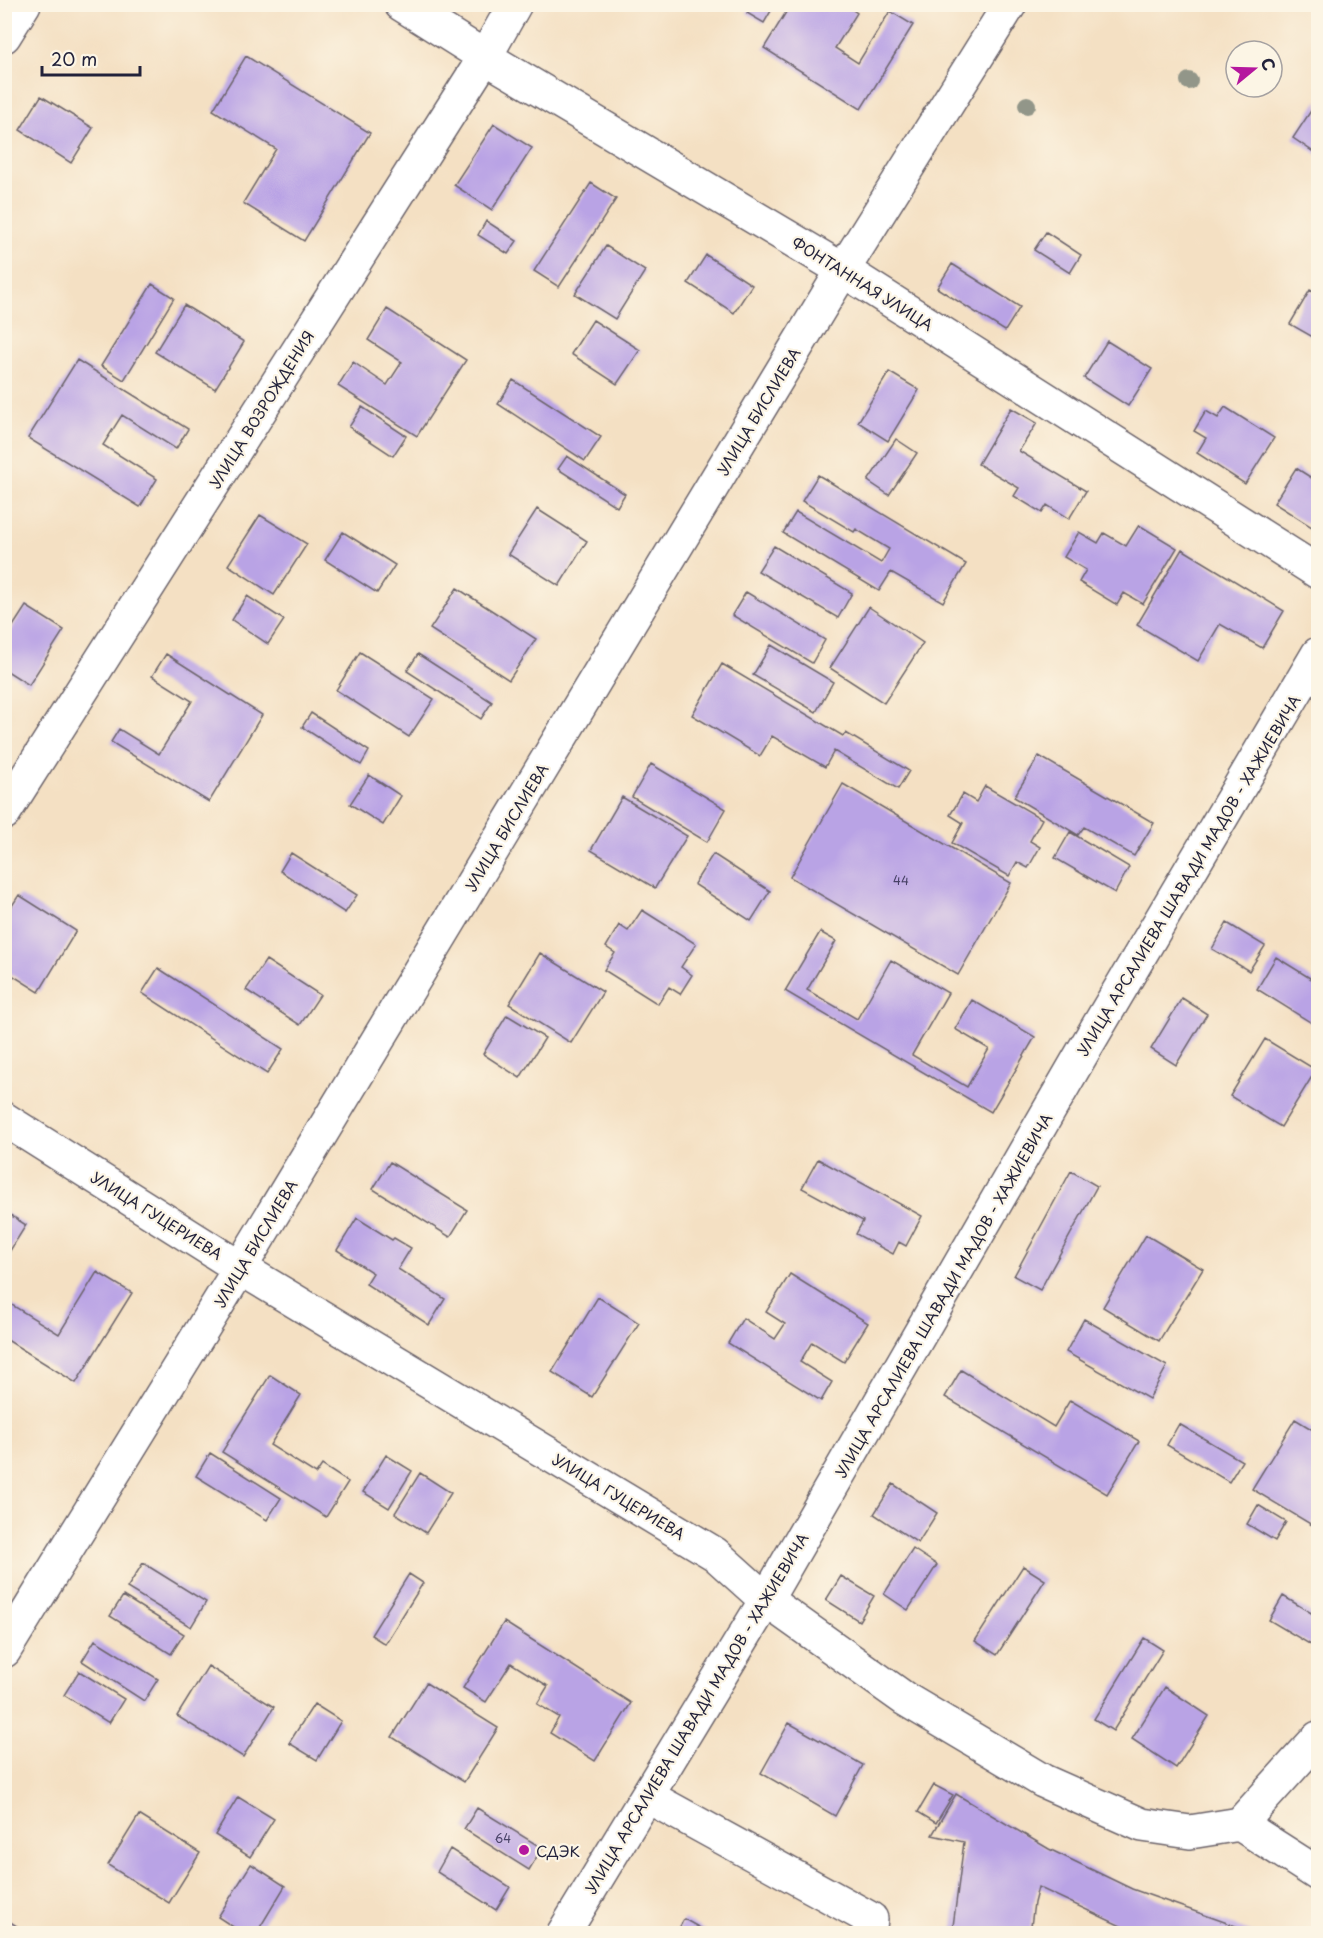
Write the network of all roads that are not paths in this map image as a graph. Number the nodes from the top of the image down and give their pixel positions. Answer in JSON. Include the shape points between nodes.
{"nodes":[{"id":1,"x":24,"y":4,"type":"edge"},
{"id":2,"x":401,"y":4,"type":"edge"},
{"id":3,"x":515,"y":4,"type":"edge"},
{"id":4,"x":1010,"y":4,"type":"edge"},
{"id":5,"x":4,"y":36,"type":"edge"},
{"id":6,"x":485,"y":57,"type":"junction"},
{"id":7,"x":843,"y":270,"type":"junction"},
{"id":8,"x":1318,"y":572,"type":"edge"},
{"id":9,"x":1318,"y":654,"type":"edge"},
{"id":10,"x":4,"y":813,"type":"edge"},
{"id":11,"x":4,"y":1119,"type":"edge"},
{"id":12,"x":240,"y":1268,"type":"junction"},
{"id":13,"x":766,"y":1600,"type":"junction"},
{"id":14,"x":4,"y":1651,"type":"edge"},
{"id":15,"x":1318,"y":1738,"type":"edge"},
{"id":16,"x":647,"y":1796,"type":"junction"},
{"id":17,"x":1240,"y":1824,"type":"junction"},
{"id":18,"x":1318,"y":1874,"type":"edge"},
{"id":19,"x":563,"y":1934,"type":"edge"},
{"id":20,"x":869,"y":1934,"type":"edge"}],
"edges":[{"from":1,"to":5,"type":"street"},
{"from":2,"to":6,"type":"street","name":"ФОНТАННАЯ УЛИЦА"},
{"from":3,"to":6,"type":"street","name":"УЛИЦА ВОЗРОЖДЕНИЯ"},
{"from":4,"to":7,"type":"street","name":"УЛИЦА БИСЛИЕВА"},
{"from":6,"to":7,"type":"street","name":"ФОНТАННАЯ УЛИЦА"},
{"from":6,"to":10,"type":"street","name":"УЛИЦА ВОЗРОЖДЕНИЯ"},
{"from":7,"to":8,"type":"street","name":"ФОНТАННАЯ УЛИЦА"},
{"from":7,"to":12,"type":"street","name":"УЛИЦА БИСЛИЕВА"},
{"from":9,"to":13,"type":"street","name":"УЛИЦА АРСАЛИЕВА ШАВАДИ МАДОВ - ХАЖИЕВИЧА"},
{"from":11,"to":12,"type":"street","name":"УЛИЦА ГУЦЕРИЕВА"},
{"from":12,"to":13,"type":"street","name":"УЛИЦА ГУЦЕРИЕВА","via":[[715,1554]]},
{"from":12,"to":14,"type":"street","name":"УЛИЦА БИСЛИЕВА"},
{"from":13,"to":16,"type":"street","name":"УЛИЦА АРСАЛИЕВА ШАВАДИ МАДОВ - ХАЖИЕВИЧА"},
{"from":13,"to":17,"type":"street","name":"УЛИЦА ГУЦЕРИЕВА","via":[[905,1699],[1043,1781],[1142,1825],[1190,1832]]},
{"from":15,"to":17,"type":"street"},
{"from":16,"to":19,"type":"street","name":"УЛИЦА АРСАЛИЕВА ШАВАДИ МАДОВ - ХАЖИЕВИЧА"},
{"from":16,"to":20,"type":"street","via":[[871,1919]]},
{"from":17,"to":18,"type":"street"}]}
